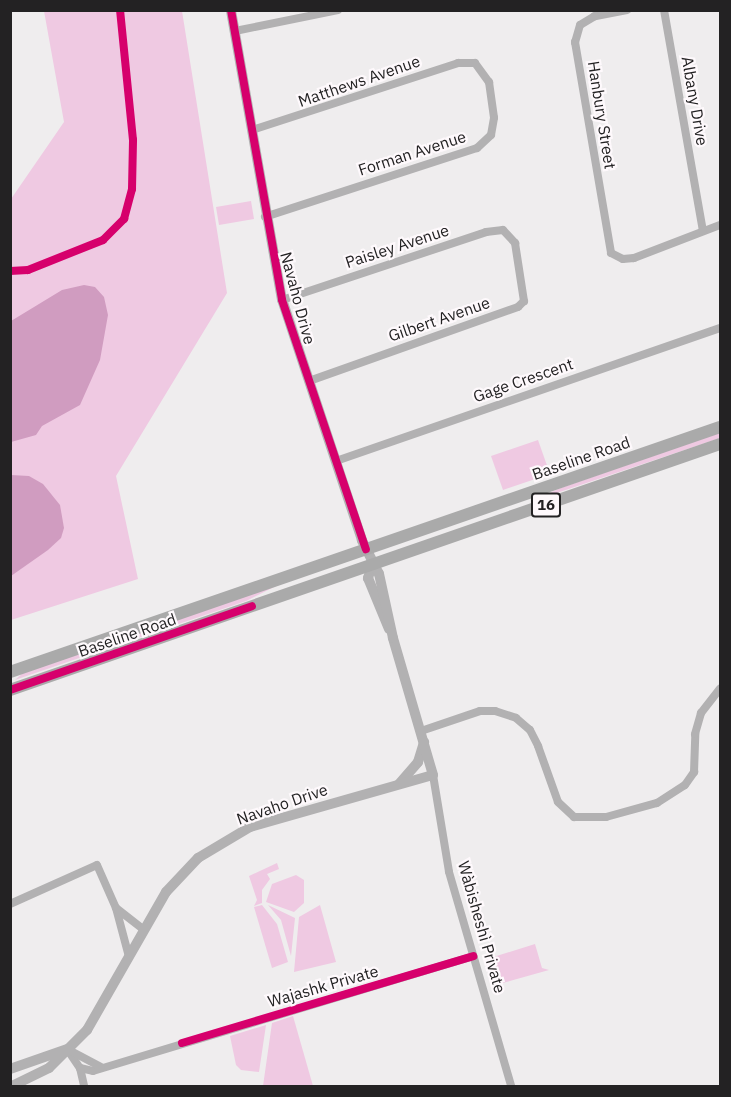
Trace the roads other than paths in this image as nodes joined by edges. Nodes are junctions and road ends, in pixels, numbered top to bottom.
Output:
1 (231, 10) edge
2 (338, 10) edge
3 (627, 10) edge
4 (664, 10) edge
5 (326, 12) edge
6 (234, 32) junction
7 (475, 63) joint
8 (252, 130) junction
9 (265, 217) junction
10 (720, 225) edge
11 (703, 231) junction
12 (515, 247) joint
13 (282, 300) junction
14 (720, 328) edge
15 (309, 381) junction
16 (720, 427) edge
17 (720, 444) edge
18 (336, 461) junction
19 (366, 549) junction
20 (372, 565) junction
21 (10, 672) edge
22 (720, 689) edge
23 (10, 690) edge
24 (422, 736) junction
25 (433, 775) junction
26 (399, 784) junction
27 (10, 904) edge
28 (116, 908) junction
29 (144, 930) junction
30 (473, 956) junction
31 (129, 957) junction
32 (67, 1049) junction
33 (80, 1068) junction
34 (10, 1069) edge
35 (97, 1069) junction
36 (12, 1086) edge
37 (84, 1086) edge
38 (511, 1086) edge

1 - 6 street, Navaho Drive
2 - 5 street
3 - 11 street, Hanbury Street
4 - 11 street, Albany Drive
5 - 6 street
6 - 8 street, Navaho Drive
7 - 8 street, Matthews Avenue
7 - 9 street, Forman Avenue
8 - 9 street, Navaho Drive
9 - 13 street, Navaho Drive
10 - 11 street
12 - 13 street, Paisley Avenue
12 - 15 street, Gilbert Avenue
13 - 15 street, Navaho Drive
14 - 18 street, Gage Crescent
15 - 18 street, Navaho Drive
16 - 19 main road, Baseline Road / 16
17 - 20 main road, Baseline Road / 16
18 - 19 street, Navaho Drive
19 - 20 street, Navaho Drive
19 - 21 main road, Baseline Road / 16
20 - 23 main road, Baseline Road / 16
20 - 24 street, Navaho Drive
22 - 24 street
24 - 25 street, Navaho Drive
24 - 26 street
25 - 26 street, Navaho Drive
25 - 30 street, Wàbisheshì Private
26 - 29 street, Navaho Drive
27 - 28 street
28 - 29 street
28 - 31 street
29 - 31 street, Navaho Drive
30 - 35 street, Wajashk Private
30 - 38 street, Wàbisheshì Private
31 - 32 street, Navaho Drive
32 - 33 street
32 - 34 street, Navaho Drive
32 - 35 street
32 - 36 street, Navaho Drive
33 - 35 street, Wajashk Private
33 - 37 street
35 - 37 street

